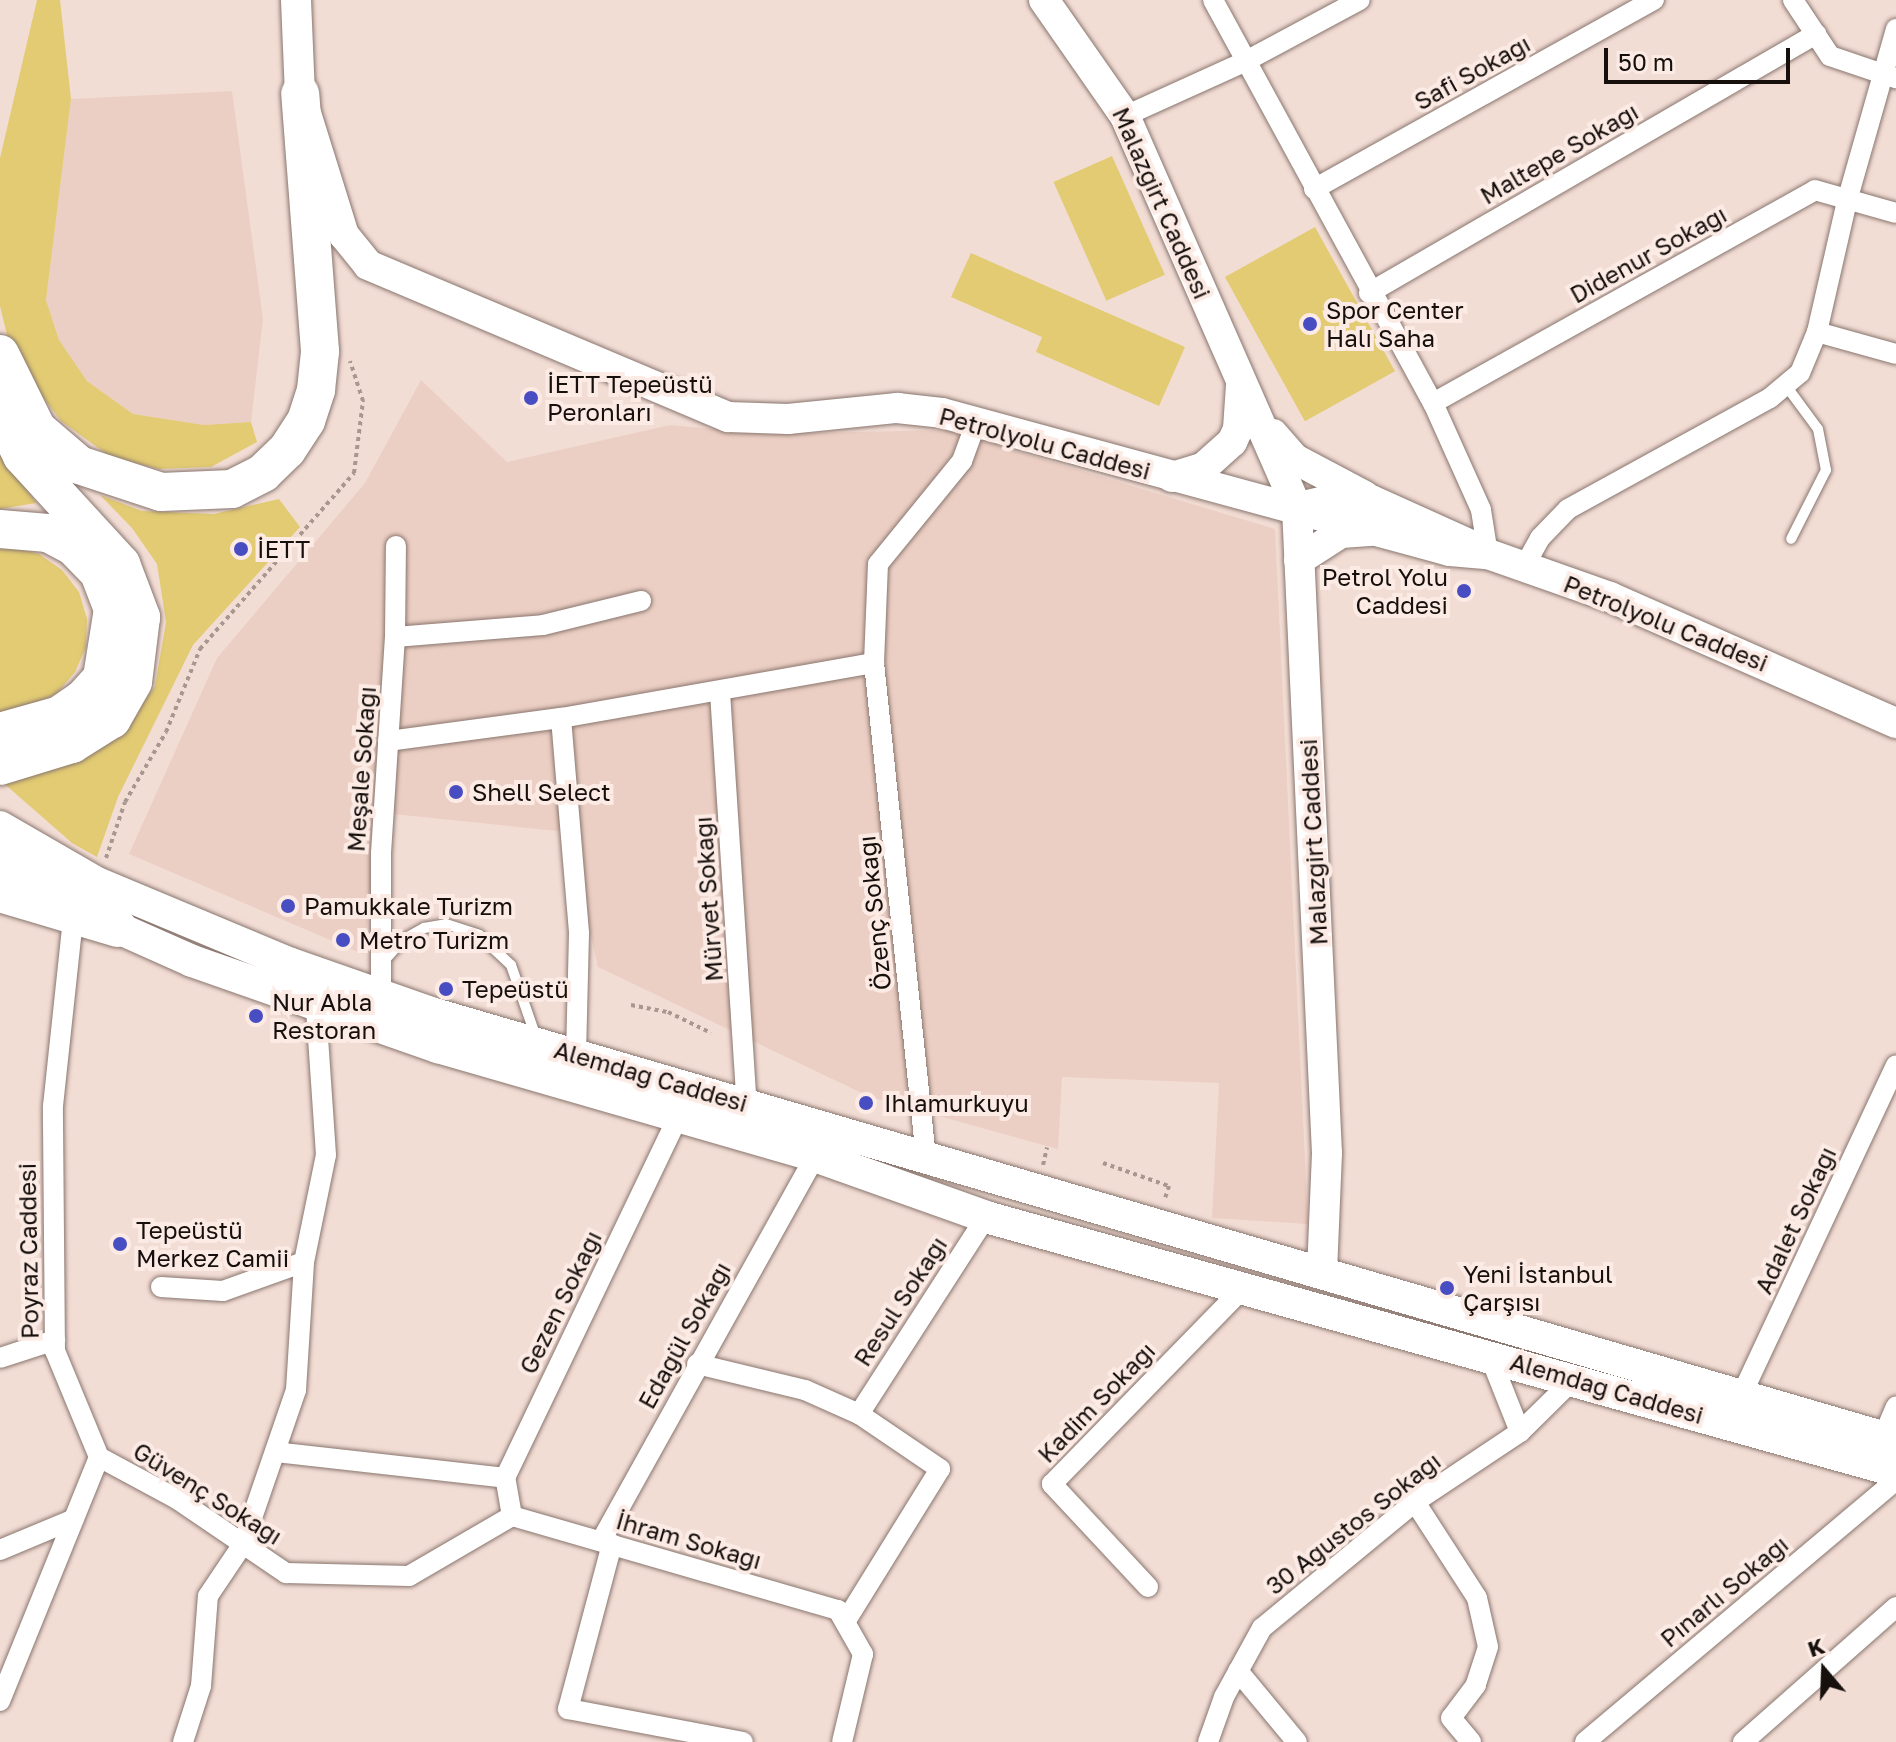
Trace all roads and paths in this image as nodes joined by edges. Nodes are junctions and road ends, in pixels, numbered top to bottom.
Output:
1 (296, 0) edge
2 (1044, 0) edge
3 (1213, 0) edge
4 (1360, 0) edge
5 (1654, 0) edge
6 (1793, 0) edge
7 (1896, 29) edge
8 (1816, 34) junction
9 (1246, 61) junction
10 (1890, 77) edge
11 (300, 94) junction
12 (1125, 116) junction
13 (1314, 189) junction
14 (1847, 201) junction
15 (1896, 213) edge
16 (1369, 293) junction
17 (1817, 332) junction
18 (0, 354) edge
19 (1896, 354) edge
20 (347, 356) dead end
21 (1240, 375) junction
22 (1787, 387) junction
23 (1433, 403) junction
24 (0, 411) edge
25 (1260, 417) junction
26 (977, 420) junction
27 (1172, 477) junction
28 (1371, 500) junction
29 (1297, 508) junction
30 (0, 529) edge
31 (1370, 530) junction
32 (1791, 539) dead end
33 (396, 546) dead end
34 (1488, 554) junction
35 (1299, 560) junction
36 (1524, 567) junction
37 (641, 601) dead end
38 (395, 637) junction
39 (874, 663) junction
40 (720, 692) junction
41 (561, 718) junction
42 (1896, 723) edge
43 (0, 732) edge
44 (388, 741) junction
45 (0, 766) edge
46 (0, 827) edge
47 (0, 861) edge
48 (97, 883) junction
49 (0, 893) edge
50 (73, 918) junction
51 (118, 928) junction
52 (383, 963) junction
53 (381, 995) junction
54 (631, 1005) dead end
55 (316, 1007) junction
56 (711, 1033) dead end
57 (537, 1043) junction
58 (576, 1053) junction
59 (1896, 1065) edge
60 (747, 1104) junction
61 (679, 1115) junction
62 (815, 1156) junction
63 (926, 1158) junction
64 (1103, 1163) dead end
65 (1148, 1180) dead end
66 (986, 1217) junction
67 (304, 1262) junction
68 (1322, 1273) junction
69 (161, 1287) dead end
70 (1241, 1290) junction
71 (1317, 1307) junction
72 (55, 1340) junction
73 (1489, 1354) junction
74 (0, 1358) edge
75 (697, 1364) junction
76 (1574, 1379) junction
77 (1741, 1396) junction
78 (1896, 1407) edge
79 (859, 1414) junction
80 (1520, 1432) junction
81 (1889, 1439) edge
82 (275, 1452) junction
83 (99, 1457) junction
84 (1896, 1471) edge
85 (505, 1478) junction
86 (1896, 1480) edge
87 (1415, 1502) junction
88 (512, 1516) junction
89 (74, 1519) junction
90 (607, 1543) junction
91 (243, 1544) junction
92 (0, 1550) edge
93 (1148, 1587) dead end
94 (1896, 1607) edge
95 (845, 1622) junction
96 (1238, 1671) junction
97 (0, 1701) edge
98 (183, 1742) edge
99 (743, 1742) edge
100 (842, 1742) edge
101 (1208, 1742) edge
102 (1297, 1742) edge
103 (1471, 1742) edge
104 (1585, 1742) edge
105 (1743, 1742) edge

1 - 11 main road, Petrolyolu Caddesi
2 - 12 main road, Malazgirt Caddesi
3 - 9 street
4 - 9 street
5 - 13 street, Safi Sokağı
6 - 8 street
7 - 10 street
8 - 10 street
8 - 16 street, Maltepe Sokağı
9 - 12 street
9 - 13 street
10 - 14 street
11 - 18 highway
11 - 26 main road, Petrolyolu Caddesi
12 - 21 main road, Malazgirt Caddesi
13 - 16 street
14 - 15 street, Didenur Sokağı
14 - 17 street
14 - 23 street, Didenur Sokağı
16 - 23 street
17 - 19 street
17 - 22 street
20 - 48 path
21 - 25 main road, Malazgirt Caddesi
21 - 27 main road
22 - 32 lane
22 - 36 street
23 - 34 street
24 - 45 highway
25 - 28 main road, Malazgirt Caddesi
25 - 29 main road, Malazgirt Caddesi
26 - 27 main road, Petrolyolu Caddesi
26 - 39 street, Özenç Sokağı
27 - 29 main road, Petrolyolu Caddesi
28 - 29 main road
28 - 34 main road
29 - 31 main road, Petrolyolu Caddesi
29 - 35 main road, Malazgirt Caddesi
30 - 43 highway
31 - 34 main road, Petrolyolu Caddesi
31 - 35 main road
33 - 38 street, Meşale Sokağı
34 - 36 main road, Petrolyolu Caddesi
35 - 68 main road, Malazgirt Caddesi
36 - 42 main road, Petrolyolu Caddesi
37 - 38 street
38 - 44 street, Meşale Sokağı
39 - 40 street
39 - 63 street, Özenç Sokağı
40 - 41 street
40 - 60 street, Mürvet Sokağı
41 - 44 street
41 - 58 street
44 - 52 street, Meşale Sokağı
46 - 48 main road, Alemdağ Caddesi
47 - 51 main road, Alemdağ Caddesi
48 - 53 main road, Alemdağ Caddesi
49 - 50 highway
50 - 51 highway
50 - 72 street, Poyraz Caddesi
51 - 55 main road, Alemdağ Caddesi
52 - 53 street, Meşale Sokağı
52 - 57 lane
53 - 57 main road, Alemdağ Caddesi
54 - 56 path
55 - 61 main road, Alemdağ Caddesi
55 - 67 street
57 - 58 main road, Alemdağ Caddesi
58 - 60 main road, Alemdağ Caddesi
59 - 77 street, Adalet Sokağı
60 - 63 main road, Alemdağ Caddesi
61 - 62 main road, Alemdağ Caddesi
61 - 85 street, Gezen Sokağı
62 - 66 main road, Alemdağ Caddesi
62 - 75 street, Edagül Sokağı
63 - 68 main road, Alemdağ Caddesi
64 - 65 path
66 - 70 main road, Alemdağ Caddesi
66 - 79 street, Resul Sokağı
67 - 69 street
67 - 82 street
68 - 71 main road
68 - 77 main road, Alemdağ Caddesi
70 - 71 main road, Alemdağ Caddesi
70 - 93 street, Kadim Sokağı
71 - 73 main road, Alemdağ Caddesi
72 - 74 street
72 - 83 street, Poyraz Caddesi
73 - 76 main road, Alemdağ Caddesi
73 - 80 street
75 - 79 street
75 - 90 street, Edagül Sokağı
76 - 80 street, 30 Ağustos Sokağı
76 - 84 main road, Alemdağ Caddesi
77 - 81 main road, Alemdağ Caddesi
78 - 81 street
79 - 95 street
80 - 87 street, 30 Ağustos Sokağı
82 - 85 street
82 - 91 street
83 - 89 street
83 - 91 street, Güvenç Sokağı
85 - 88 street
86 - 104 street, Pınarlı Sokağı
87 - 96 street, 30 Ağustos Sokağı
87 - 103 street
88 - 90 street, İhram Sokağı
88 - 91 street, Güvenç Sokağı
89 - 92 street
89 - 97 street
90 - 95 street, İhram Sokağı
90 - 99 street, Edagül Sokağı
91 - 98 street
94 - 105 street
95 - 100 street
96 - 101 street, 30 Ağustos Sokağı
96 - 102 street

